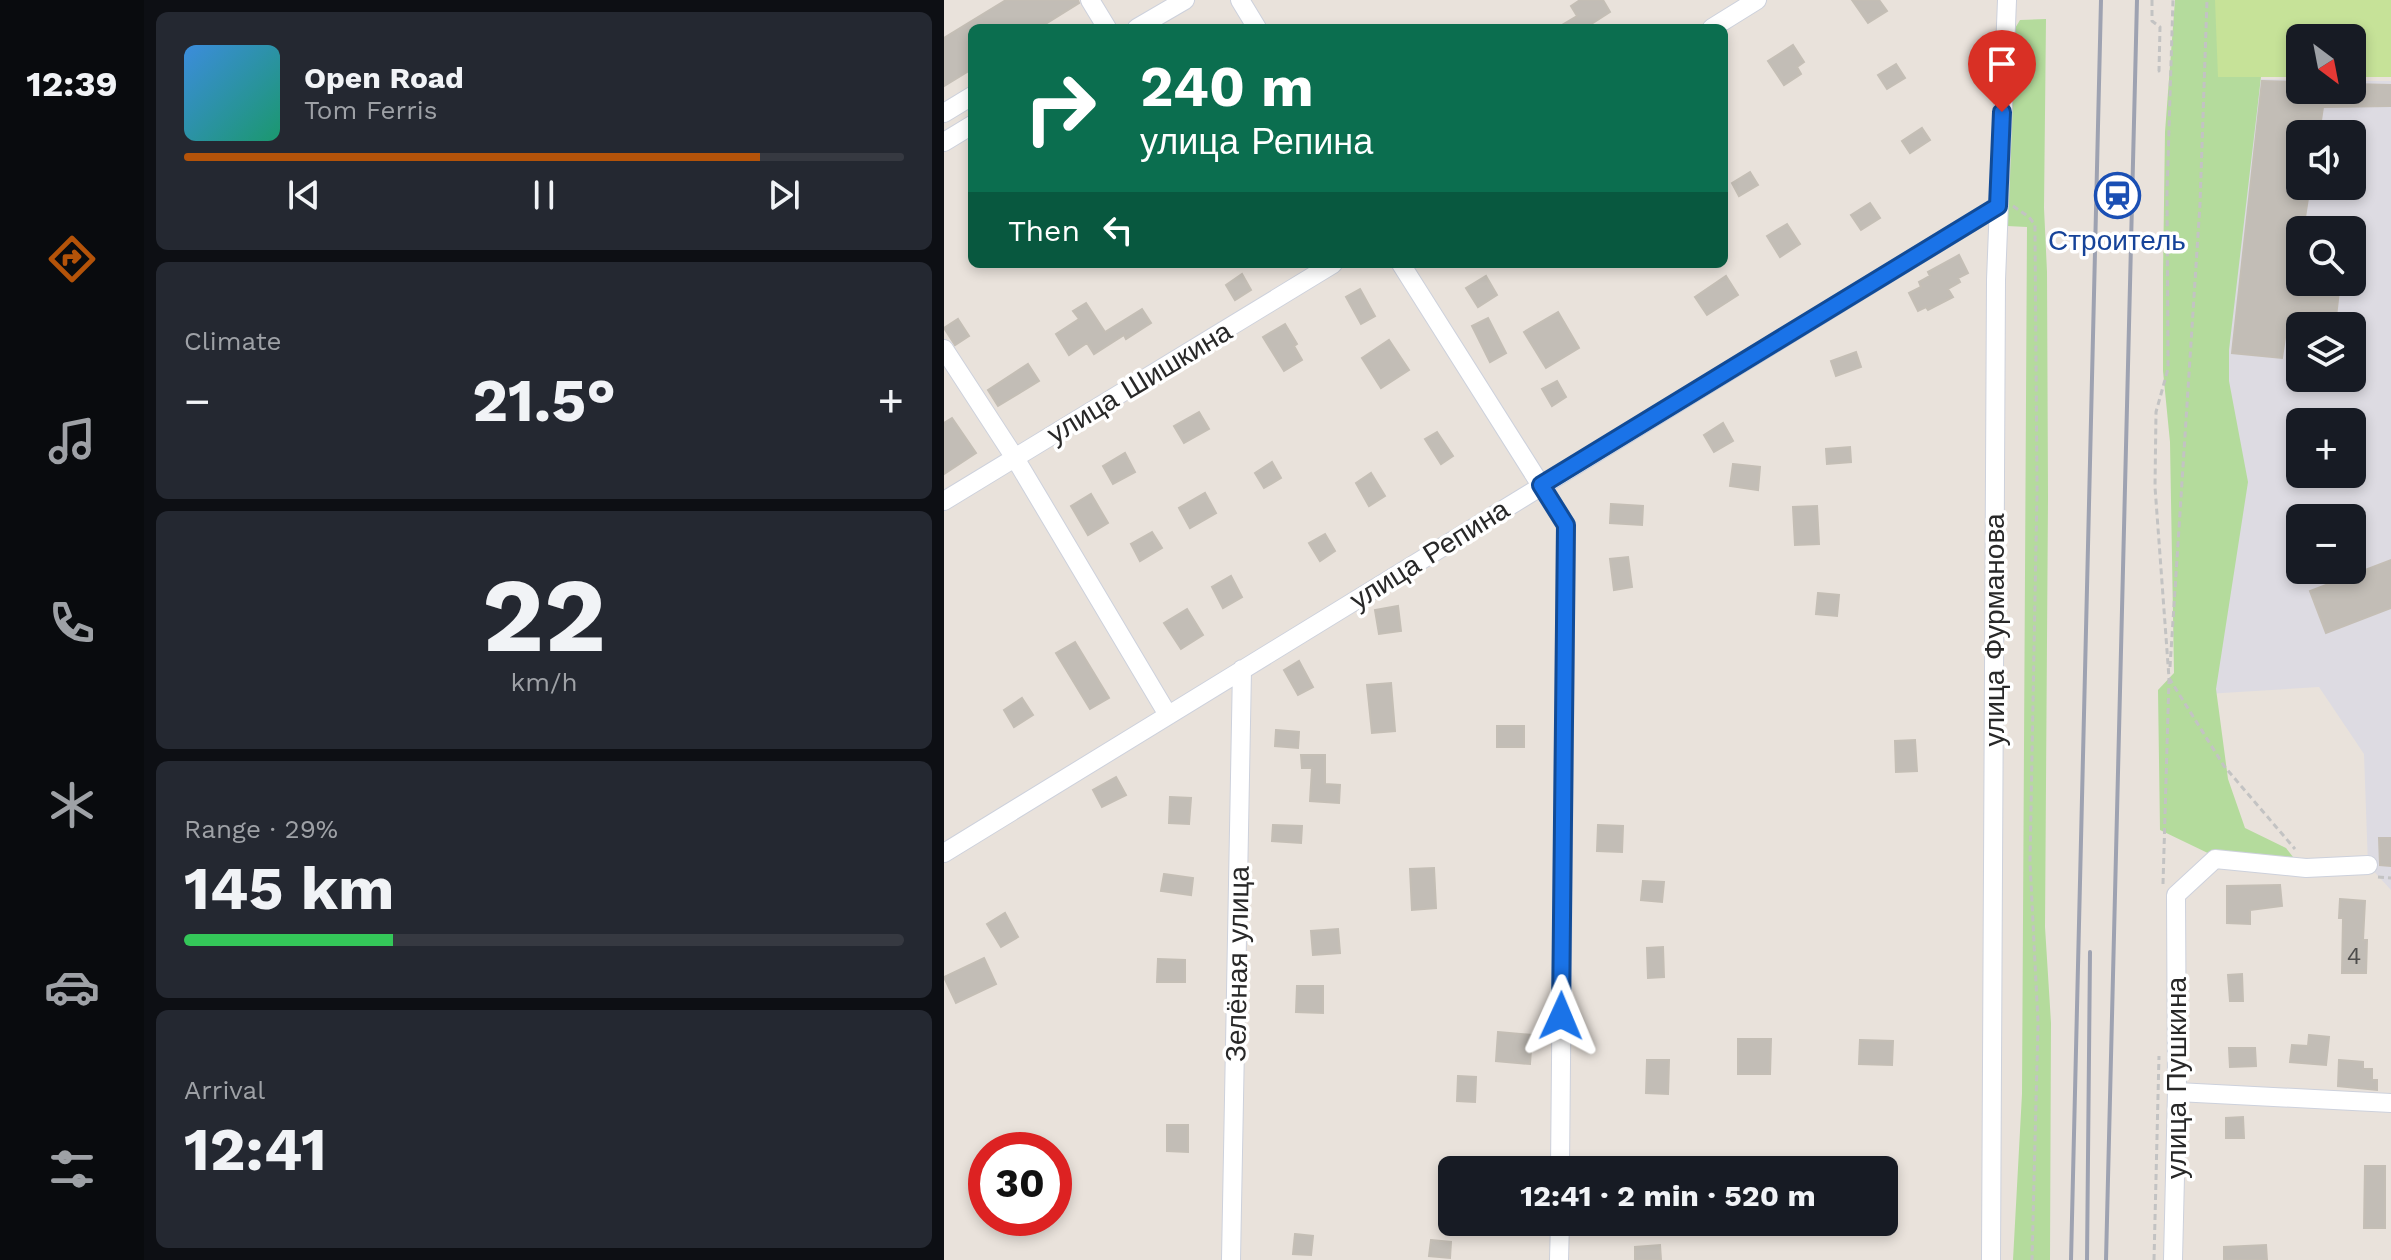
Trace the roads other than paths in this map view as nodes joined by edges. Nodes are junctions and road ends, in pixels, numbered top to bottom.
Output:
1 (1090, 0) edge
2 (1185, 0) edge
3 (1240, 0) edge
4 (1757, 0) edge
5 (2007, 0) edge
6 (1099, 24) edge
7 (1144, 24) edge
8 (1255, 24) edge
9 (1718, 24) edge
10 (968, 98) edge
11 (944, 113) edge
12 (968, 127) edge
13 (944, 142) edge
14 (1998, 201) junction
15 (1326, 268) edge
16 (1404, 268) edge
17 (944, 349) edge
18 (1015, 458) junction
19 (1541, 485) junction
20 (944, 501) edge
21 (1242, 669) junction
22 (1168, 715) junction
23 (944, 853) edge
24 (2371, 871) road end
25 (2177, 1092) junction
26 (2391, 1103) edge
27 (1560, 1156) edge
28 (1560, 1236) edge
29 (1231, 1260) edge
30 (1559, 1260) edge
31 (1991, 1260) edge
32 (2173, 1260) edge

1 - 6 street
2 - 7 street
3 - 8 street
4 - 9 street
5 - 14 street, улица Фурманова
10 - 11 street
12 - 13 street
14 - 19 street, улица Репина
14 - 31 street, улица Фурманова
15 - 18 street, улица Шишкина
16 - 19 street
17 - 18 street
18 - 20 street, улица Шишкина
18 - 22 street
19 - 21 street, улица Репина
19 - 27 street
21 - 22 street, улица Репина
21 - 29 street, Зелёная улица
22 - 23 street, улица Репина
24 - 25 street, улица Пушкина
25 - 26 street
25 - 32 street, улица Пушкина
28 - 30 street

